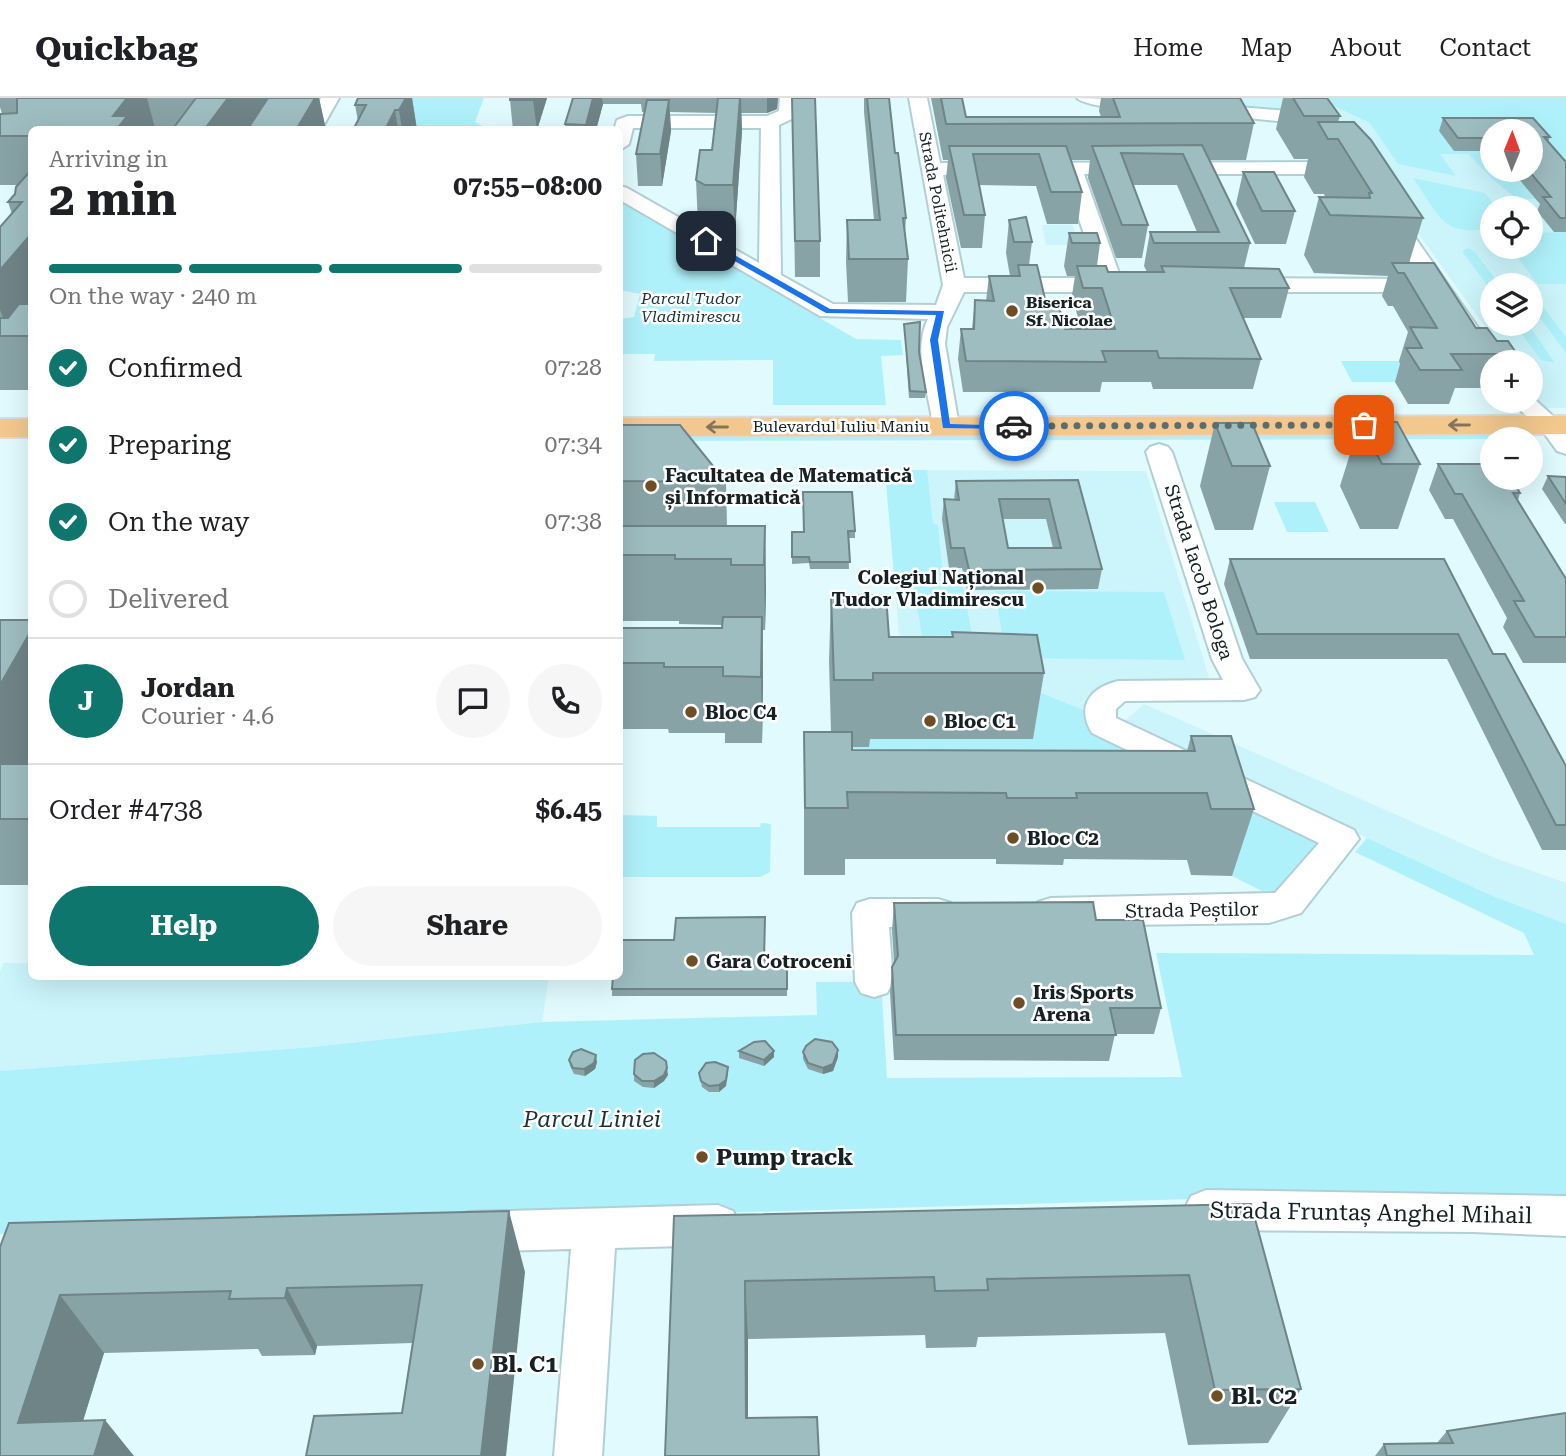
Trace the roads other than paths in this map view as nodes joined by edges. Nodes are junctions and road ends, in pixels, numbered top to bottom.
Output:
1 (330, 98) edge
2 (789, 98) edge
3 (918, 98) edge
4 (1086, 98) edge
5 (770, 122) junction
6 (313, 126) edge
7 (623, 129) edge
8 (932, 169) junction
9 (1072, 169) junction
10 (1206, 169) junction
11 (1217, 192) edge
12 (623, 194) edge
13 (1379, 199) edge
14 (1250, 262) edge
15 (770, 278) junction
16 (954, 285) junction
17 (1111, 285) junction
18 (1139, 285) edge
19 (1220, 285) edge
20 (1261, 285) junction
21 (1438, 286) junction
22 (941, 312) junction
23 (1482, 350) edge
24 (1535, 413) edge
25 (946, 426) junction
26 (623, 427) edge
27 (0, 428) edge
28 (28, 428) edge
29 (1562, 437) edge
30 (1543, 445) edge
31 (1480, 450) edge
32 (1160, 452) junction
33 (0, 453) edge
34 (28, 453) edge
35 (623, 453) edge
36 (1244, 690) joint
37 (1019, 912) edge
38 (965, 913) edge
39 (874, 982) dead end
40 (1165, 1211) edge
41 (1566, 1216) edge
42 (762, 1223) edge
43 (595, 1228) junction
44 (425, 1233) edge
45 (579, 1456) edge

1 - 6 street
2 - 5 street
3 - 8 street, Strada Politehnicii
4 - 10 street
5 - 7 street
5 - 15 street
8 - 9 street
8 - 16 street, Strada Politehnicii
9 - 10 street
9 - 17 street
10 - 11 street
12 - 15 street
13 - 21 street
14 - 20 street
15 - 22 street
16 - 17 street
16 - 22 street, Strada Politehnicii
17 - 18 street
19 - 20 street
20 - 21 street
21 - 23 street
22 - 25 street, Strada Politehnicii
24 - 29 street
25 -> 26 main road, Bulevardul Iuliu Maniu
29 -> 25 main road, Bulevardul Iuliu Maniu
27 - 28 main road
29 - 30 main road
31 - 32 main road, Bulevardul Iuliu Maniu
32 - 35 main road, Bulevardul Iuliu Maniu
32 - 36 street, Strada Iacob Bologa
33 - 34 main road
36 - 37 street, Strada Peștilor
38 - 39 street
40 - 41 street, Strada Fruntaș Anghel Mihail
42 - 43 street
43 - 44 street
43 - 45 street

